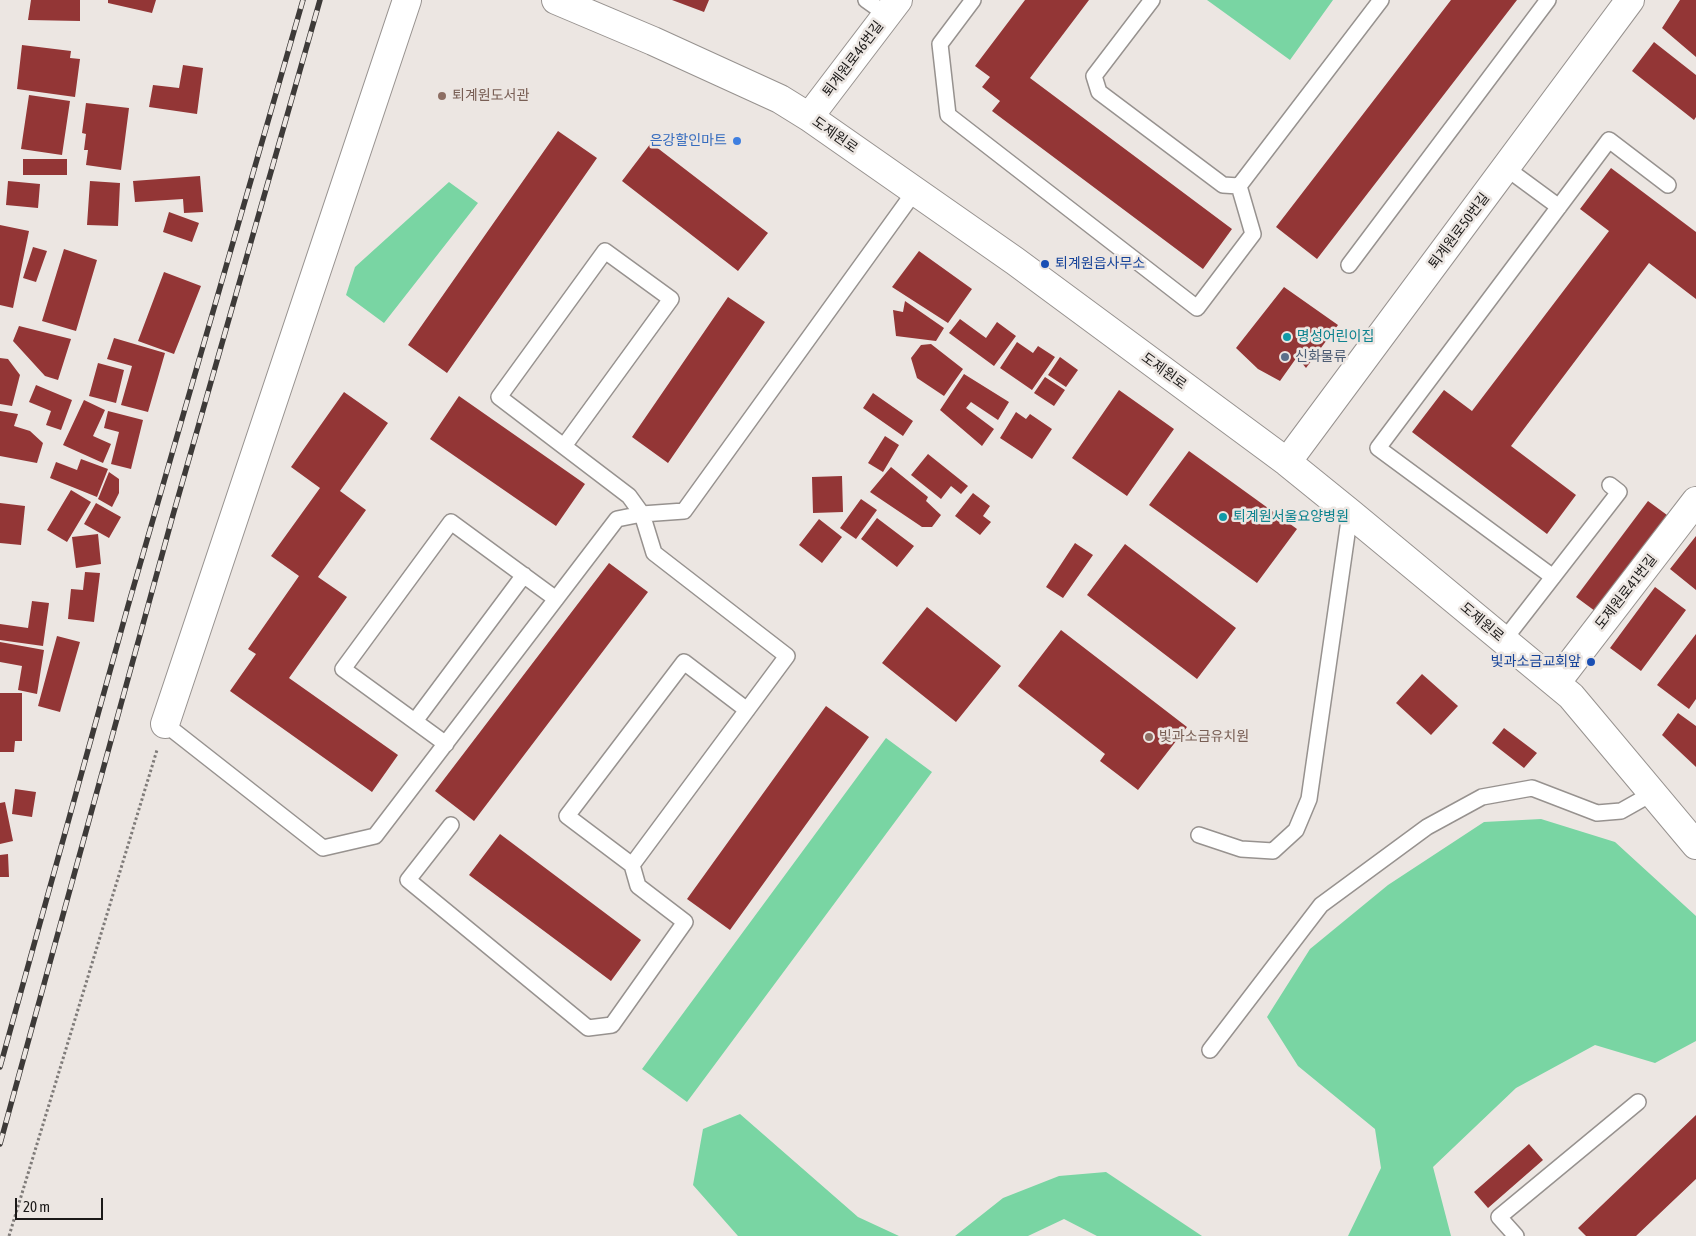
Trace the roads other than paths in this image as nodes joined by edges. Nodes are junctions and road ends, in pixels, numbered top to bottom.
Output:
1 (407, 0) edge
2 (559, 0) edge
3 (973, 0) edge
4 (1152, 0) edge
5 (1381, 0) edge
6 (1548, 0) edge
7 (1630, 0) edge
8 (884, 5) edge
9 (809, 118) junction
10 (1506, 168) junction
11 (1668, 185) dead end
12 (1239, 186) junction
13 (915, 191) junction
14 (1559, 207) junction
15 (1349, 265) dead end
16 (564, 446) junction
17 (1287, 462) junction
18 (1610, 485) dead end
19 (1696, 501) edge
20 (1350, 512) junction
21 (642, 514) junction
22 (524, 575) junction
23 (1553, 577) junction
24 (556, 599) junction
25 (1504, 640) junction
26 (1556, 683) junction
27 (748, 710) junction
28 (415, 721) junction
29 (165, 724) joint
30 (446, 744) junction
31 (1653, 793) junction
32 (451, 825) dead end
33 (1199, 835) dead end
34 (1694, 837) edge
35 (632, 865) junction
36 (1210, 1050) dead end
37 (1638, 1102) dead end
38 (1516, 1236) edge

1 - 29 street
2 - 9 street, 도제원로
3 - 12 lane
4 - 12 lane
5 - 12 lane
6 - 15 lane
7 - 10 street, 퇴계원로50번길
8 - 9 street, 퇴계원로46번길
9 - 13 street, 도제원로
10 - 14 lane
10 - 17 street, 퇴계원로50번길
11 - 14 lane
13 - 17 street, 도제원로
13 - 21 lane
14 - 23 lane
16 - 16 lane
16 - 21 lane
17 - 20 street, 도제원로
18 - 23 lane
19 - 26 street, 도제원로41번길
20 - 25 street, 도제원로
20 - 33 lane
21 - 24 lane
21 - 27 lane
22 - 24 lane
22 - 28 lane
22 - 28 lane
23 - 25 lane
24 - 30 lane
25 - 26 street, 도제원로
26 - 31 street, 도제원로
27 - 35 lane
27 - 35 lane
28 - 30 lane
29 - 30 lane
31 - 34 street, 도제원로
31 - 36 lane
32 - 35 lane
37 - 38 lane

